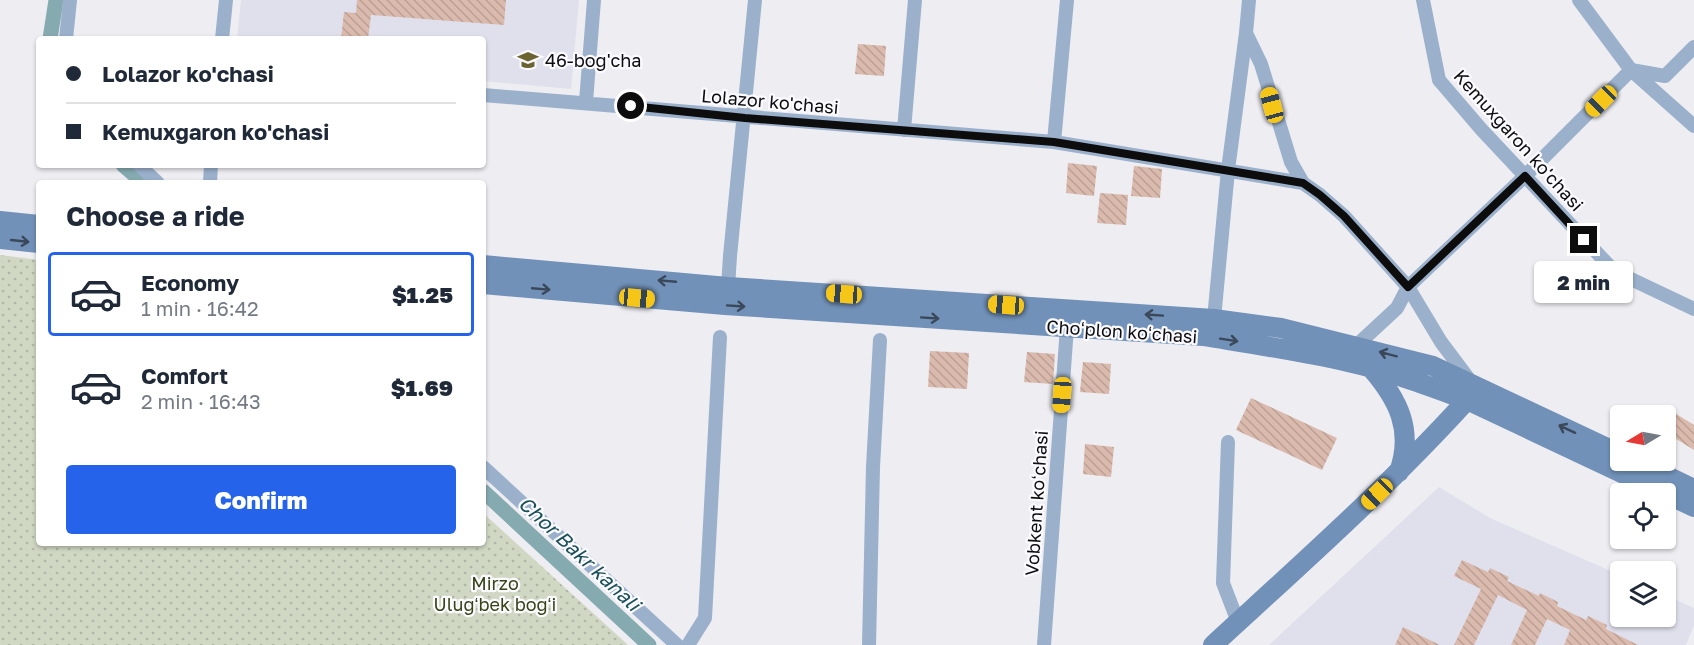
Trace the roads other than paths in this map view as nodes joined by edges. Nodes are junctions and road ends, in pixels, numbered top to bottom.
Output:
1 (70, 0) edge
2 (226, 0) edge
3 (594, 0) edge
4 (755, 0) edge
5 (915, 0) edge
6 (1067, 0) edge
7 (1249, 0) edge
8 (1423, 0) edge
9 (1579, 0) edge
10 (1246, 33) junction
11 (66, 36) edge
12 (222, 36) edge
13 (1694, 46) edge
14 (1631, 70) junction
15 (486, 95) edge
16 (586, 102) junction
17 (745, 118) junction
18 (1694, 126) edge
19 (904, 130) junction
20 (1054, 142) junction
21 (142, 168) edge
22 (1228, 170) junction
23 (1525, 176) junction
24 (155, 180) edge
25 (1303, 183) junction
26 (0, 221) edge
27 (36, 225) edge
28 (0, 239) edge
29 (36, 243) edge
30 (486, 265) edge
31 (486, 284) edge
32 (729, 286) junction
33 (1408, 287) junction
34 (1694, 309) edge
35 (1214, 319) junction
36 (1067, 327) junction
37 (720, 337) dead end
38 (880, 340) dead end
39 (1356, 346) junction
40 (1371, 368) junction
41 (1469, 391) junction
42 (1228, 442) dead end
43 (1610, 450) edge
44 (486, 470) edge
45 (1657, 471) edge
46 (1398, 474) junction
47 (1694, 489) edge
48 (1694, 507) edge
49 (1238, 622) junction
50 (677, 645) edge
51 (688, 645) edge
52 (869, 645) edge
53 (1044, 645) edge
54 (1213, 645) edge

1 - 11 street
2 - 12 street
3 - 16 street
4 - 17 street
5 - 19 street
6 - 20 street
7 - 10 street
8 - 23 street, Kemuxgaron ko'chasi
9 - 14 street
10 - 22 street
10 - 25 street
13 - 14 street
14 - 18 street
14 - 23 street
15 - 16 street, Lolazor ko'chasi
16 - 17 street, Lolazor ko'chasi
17 - 19 street, Lolazor ko'chasi
17 - 32 street
19 - 20 street, Lolazor ko'chasi
20 - 22 street, Lolazor ko'chasi
21 - 24 street
22 - 25 street, Lolazor ko'chasi
22 - 35 street
23 - 33 street
23 - 34 street, Kemuxgaron ko'chasi
25 - 33 street
26 - 27 main road
28 -> 29 main road
32 -> 30 main road, Choʻplon koʻchasi
31 -> 36 main road, Choʻplon koʻchasi
35 -> 32 main road, Choʻplon koʻchasi
33 - 39 street
33 - 41 street
35 - 39 main road, Choʻplon koʻchasi
36 -> 40 main road, Choʻplon koʻchasi
36 - 53 street, Vobkent koʻchasi
37 - 51 street
38 - 52 street
41 -> 39 main road, Choʻplon koʻchasi
40 - 41 main road, Choʻplon koʻchasi
40 - 46 main road
43 -> 41 main road, Choʻplon koʻchasi
41 - 46 main road
41 - 48 main road, Choʻplon koʻchasi
42 - 49 street
44 - 50 street
45 - 47 main road
46 - 49 main road
49 - 54 main road

